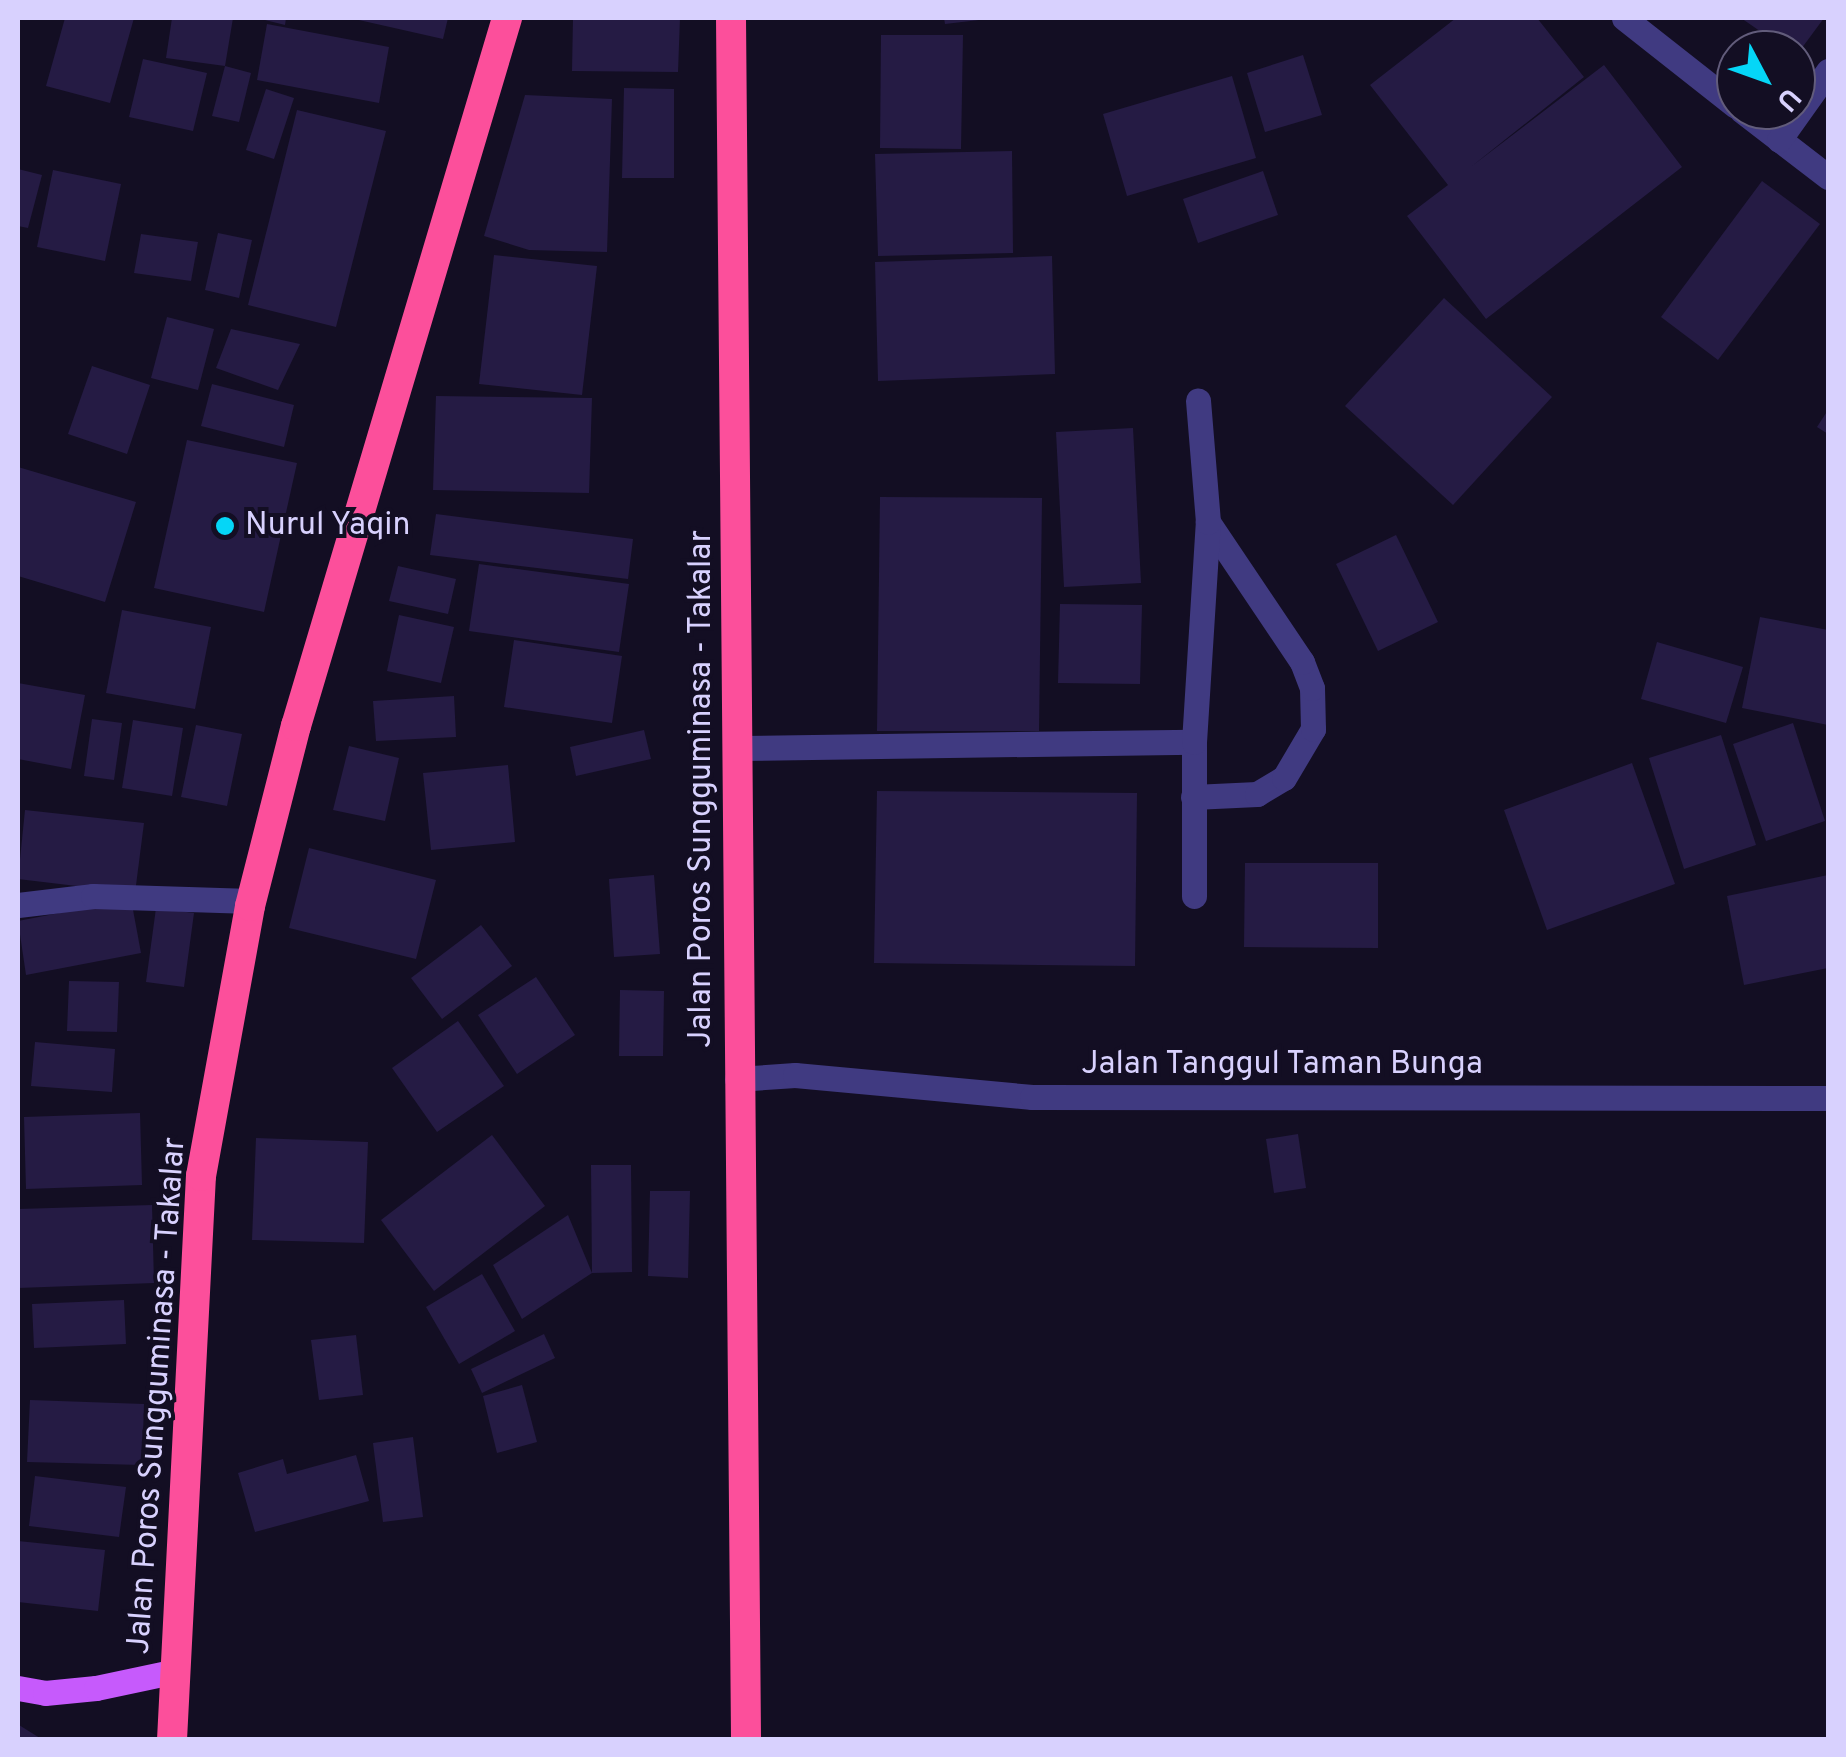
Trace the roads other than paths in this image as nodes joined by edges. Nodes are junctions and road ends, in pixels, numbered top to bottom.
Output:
1 (506, 18) edge
2 (731, 18) edge
3 (1624, 18) edge
4 (1828, 71) edge
5 (1716, 91) edge
6 (1766, 130) edge
7 (1779, 140) junction
8 (1828, 177) edge
9 (1198, 400) dead end
10 (1208, 522) junction
11 (1194, 742) junction
12 (738, 748) junction
13 (1193, 797) junction
14 (1194, 896) dead end
15 (251, 900) junction
16 (18, 905) edge
17 (738, 1079) junction
18 (1828, 1098) edge
19 (176, 1671) junction
20 (18, 1688) edge
21 (172, 1734) edge
22 (746, 1740) edge

1 - 15 highway, Jalan Poros Sungguminasa - Takalar
2 - 12 highway, Jalan Poros Sungguminasa - Takalar
3 - 5 street
4 - 7 street
6 - 7 street
7 - 8 street
9 - 10 street
10 - 11 street
10 - 13 street
11 - 12 street
11 - 13 street
12 - 17 highway, Jalan Poros Sungguminasa - Takalar
13 - 14 street
15 - 16 street
15 - 19 highway, Jalan Poros Sungguminasa - Takalar
17 - 18 street, Jalan Tanggul Taman Bunga
17 - 22 highway, Jalan Poros Sungguminasa - Takalar
19 - 20 main road
19 - 21 highway, Jalan Poros Sungguminasa - Takalar

